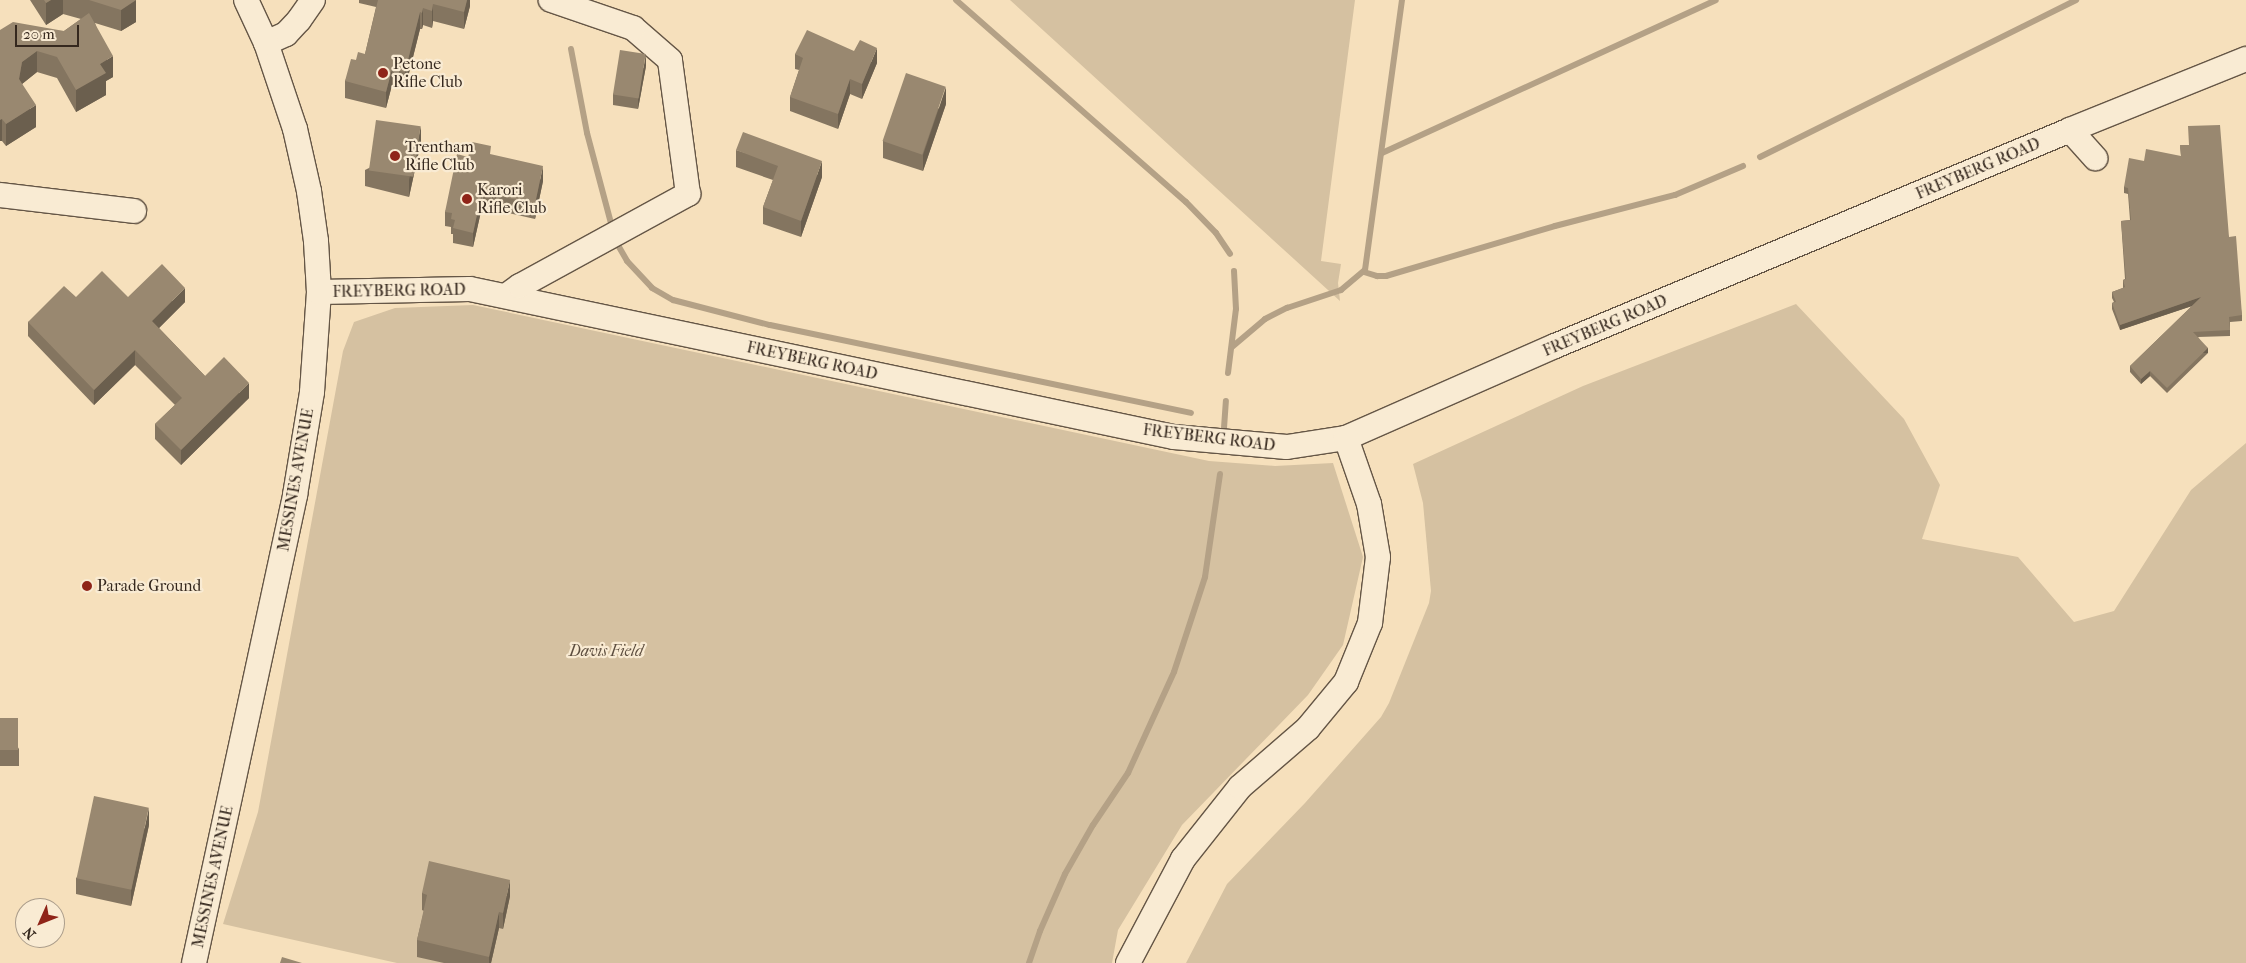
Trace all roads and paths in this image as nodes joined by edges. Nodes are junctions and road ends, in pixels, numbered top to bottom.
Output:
1 (246, 0) edge
2 (313, 0) edge
3 (551, 0) edge
4 (266, 43) junction
5 (2246, 59) edge
6 (2070, 130) junction
7 (2095, 158) dead end
8 (0, 195) edge
9 (134, 211) dead end
10 (320, 292) junction
11 (506, 296) junction
12 (1346, 438) junction
13 (194, 963) edge
14 (1128, 963) edge

1 - 4 street, MESSINES AVENUE
2 - 4 street
3 - 11 street
4 - 10 street, MESSINES AVENUE
5 - 6 street, FREYBERG ROAD
6 - 7 street
6 - 12 street, FREYBERG ROAD
8 - 9 street
10 - 11 street, FREYBERG ROAD
10 - 13 street, MESSINES AVENUE
11 - 12 street, FREYBERG ROAD
12 - 14 street

